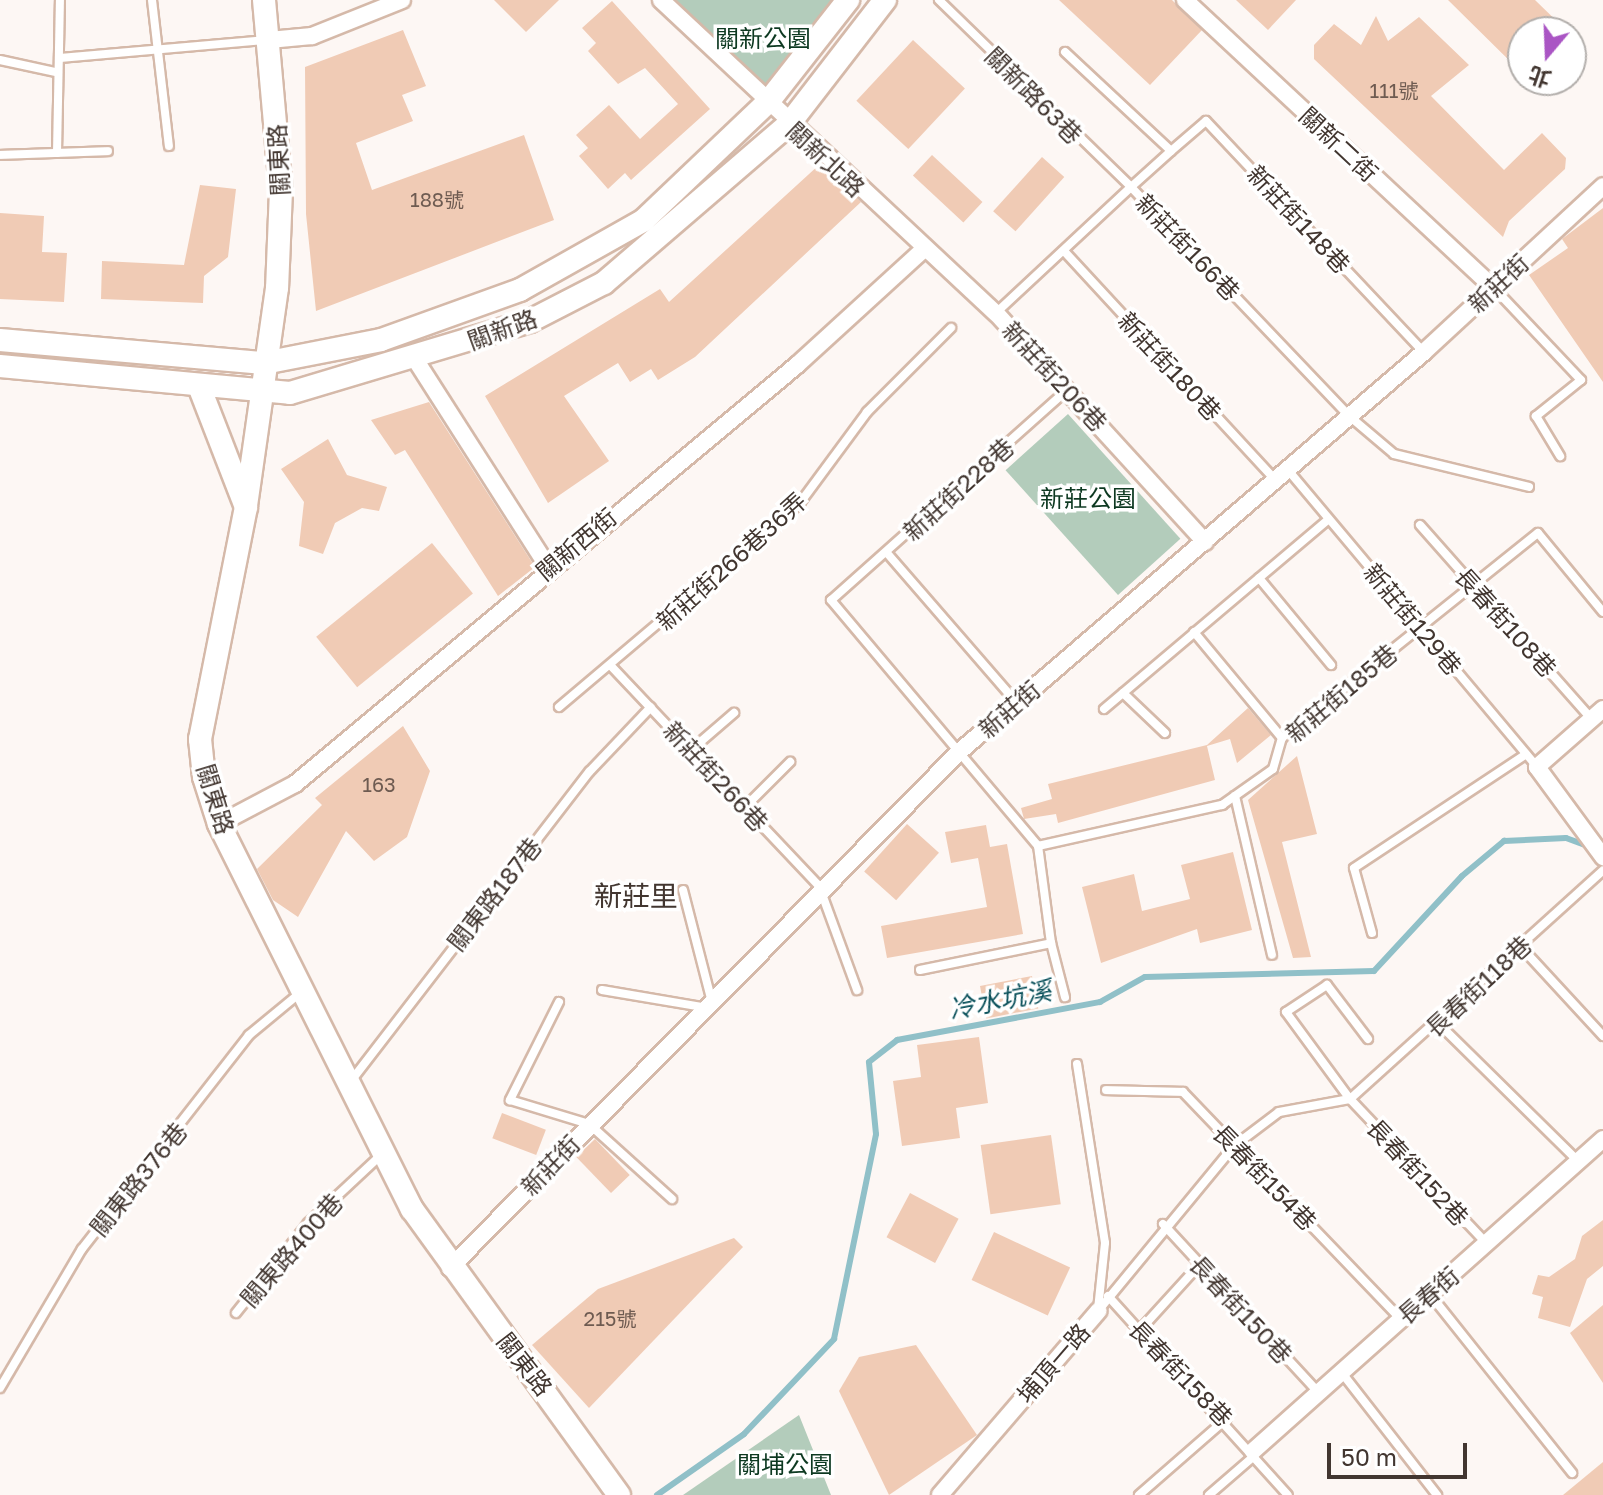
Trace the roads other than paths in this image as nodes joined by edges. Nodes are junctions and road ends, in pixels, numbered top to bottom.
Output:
1 (60, 0) edge
2 (152, 0) edge
3 (264, 0) edge
4 (402, 0) edge
5 (661, 0) edge
6 (848, 0) edge
7 (885, 0) edge
8 (939, 0) edge
9 (1185, 0) edge
10 (269, 40) junction
11 (156, 45) junction
12 (1065, 52) dead end
13 (60, 58) junction
14 (0, 60) edge
15 (55, 72) junction
16 (768, 102) junction
17 (789, 124) junction
18 (169, 146) dead end
19 (108, 151) dead end
20 (1171, 151) junction
21 (57, 153) junction
22 (0, 155) edge
23 (1131, 187) junction
24 (1601, 193) edge
25 (924, 249) junction
26 (1064, 251) junction
27 (1493, 287) junction
28 (996, 313) junction
29 (951, 328) dead end
30 (0, 340) edge
31 (1424, 352) junction
32 (415, 359) junction
33 (264, 363) junction
34 (0, 366) edge
35 (199, 386) junction
36 (1069, 388) junction
37 (263, 393) junction
38 (1348, 415) junction
39 (1560, 456) dead end
40 (1282, 476) junction
41 (1529, 487) dead end
42 (246, 507) junction
43 (1329, 519) junction
44 (1420, 525) dead end
45 (1205, 542) junction
46 (887, 553) junction
47 (548, 567) junction
48 (1259, 578) junction
49 (1473, 585) junction
50 (1603, 612) edge
51 (1420, 627) junction
52 (1194, 632) junction
53 (1331, 665) dead end
54 (612, 667) junction
55 (1123, 693) junction
56 (1016, 702) junction
57 (559, 707) dead end
58 (651, 707) junction
59 (1104, 709) dead end
60 (734, 713) dead end
61 (1597, 713) edge
62 (1165, 733) dead end
63 (1282, 738) junction
64 (691, 750) junction
65 (959, 752) junction
66 (1531, 760) junction
67 (790, 762) dead end
68 (1235, 796) junction
69 (745, 807) junction
70 (219, 824) junction
71 (1038, 846) junction
72 (1603, 857) edge
73 (1603, 870) edge
74 (819, 886) junction
75 (683, 890) dead end
76 (1372, 933) dead end
77 (1051, 943) junction
78 (1521, 947) junction
79 (1272, 955) dead end
80 (920, 970) dead end
81 (602, 990) dead end
82 (857, 990) dead end
83 (303, 991) junction
84 (1065, 997) dead end
85 (559, 1002) dead end
86 (706, 1003) junction
87 (1439, 1024) junction
88 (1603, 1036) edge
89 (1368, 1039) dead end
90 (1077, 1064) dead end
91 (346, 1088) junction
92 (1106, 1090) dead end
93 (1350, 1099) junction
94 (589, 1124) junction
95 (1603, 1139) edge
96 (1234, 1146) junction
97 (381, 1155) junction
98 (1578, 1161) junction
99 (672, 1199) dead end
100 (1163, 1224) junction
101 (1486, 1244) junction
102 (1200, 1264) junction
103 (450, 1268) junction
104 (1429, 1293) junction
105 (1103, 1303) junction
106 (236, 1313) dead end
107 (1400, 1318) junction
108 (1140, 1330) junction
109 (1341, 1372) junction
110 (0, 1388) edge
111 (1319, 1393) junction
112 (1226, 1419) junction
113 (1253, 1453) junction
114 (1572, 1473) dead end
115 (619, 1495) edge
116 (940, 1495) edge
117 (1139, 1495) edge
118 (1209, 1495) edge
119 (1288, 1495) edge
120 (1437, 1495) edge

1 - 13 lane
2 - 11 lane
3 - 10 street, 關東路
4 - 10 street
5 - 16 street, 關新北路
6 - 16 street, 關新路
7 - 17 street, 關新路
8 - 23 lane, 關新路63巷
9 - 27 street, 關新二街
10 - 11 lane
10 - 33 street, 關東路
11 - 13 lane
11 - 18 lane
12 - 20 lane
13 - 15 lane
14 - 15 lane
15 - 21 lane
16 - 17 street, 關新北路
16 - 33 street, 關新路
17 - 25 street, 關新北路
17 - 32 street, 關新路
19 - 21 lane
20 - 23 lane, 新莊街166巷
20 - 31 lane, 新莊街148巷
21 - 22 lane
23 - 26 lane, 新莊街206巷
23 - 38 lane, 新莊街166巷
24 - 27 street, 新莊街
25 - 28 street, 關新北路
25 - 47 street, 關新西街
26 - 28 lane, 新莊街206巷
26 - 40 lane, 新莊街180巷
27 - 31 street, 新莊街
27 - 39 lane
28 - 36 street, 新莊街206巷
29 - 54 lane, 新莊街266巷36弄
30 - 33 street, 關新路
31 - 38 street, 新莊街
32 - 37 street, 關新路
32 - 47 street
33 - 37 street, 關東路
34 - 35 street, 關新路
35 - 37 street, 關新路
35 - 42 street
36 - 45 street, 新莊街206巷
36 - 46 lane, 新莊街228巷
37 - 42 street, 關東路
38 - 40 street, 新莊街
38 - 41 lane, 新莊街166巷
40 - 43 lane, 新莊街129巷
40 - 45 street, 新莊街
42 - 70 street, 關東路
43 - 48 lane
43 - 51 lane, 新莊街129巷
44 - 49 lane, 長春街108巷
45 - 56 street, 新莊街
46 - 56 lane, 新莊街228巷
46 - 65 lane
47 - 70 street, 關新西街
48 - 52 lane
48 - 53 lane
49 - 50 lane, 新莊街185巷
49 - 51 lane, 新莊街185巷
49 - 61 lane, 長春街108巷
51 - 63 lane, 新莊街185巷
51 - 66 lane, 新莊街129巷
52 - 55 lane
52 - 63 lane
54 - 57 lane, 新莊街266巷36弄
54 - 58 lane, 新莊街266巷
55 - 59 lane
55 - 62 lane
56 - 65 street, 新莊街
58 - 64 lane, 新莊街266巷
58 - 91 lane, 關東路187巷
60 - 64 lane
61 - 66 street
63 - 68 lane, 新莊街185巷
64 - 69 lane, 新莊街266巷
65 - 71 lane
65 - 74 street, 新莊街
66 - 72 street
66 - 76 lane
67 - 69 lane
68 - 71 lane, 新莊街185巷
68 - 79 lane
69 - 74 lane, 新莊街266巷
70 - 83 street, 關東路
71 - 77 lane
73 - 78 lane, 長春街118巷
74 - 82 lane
74 - 86 street, 新莊街
75 - 86 lane
77 - 80 lane
77 - 84 lane
78 - 87 lane, 長春街118巷
78 - 88 lane
81 - 86 lane
83 - 91 street, 關東路
83 - 110 lane, 關東路376巷
85 - 94 lane
86 - 94 street, 新莊街
87 - 93 lane, 長春街118巷
87 - 98 lane
89 - 93 lane, 長春街152巷
90 - 105 lane, 埔頂一路
91 - 97 street, 關東路
92 - 96 lane, 長春街154巷
93 - 96 lane
93 - 101 lane, 長春街152巷
94 - 99 lane
94 - 103 street, 新莊街
95 - 98 street, 長春街
96 - 100 lane
96 - 107 lane, 長春街154巷
97 - 103 street, 關東路
97 - 106 lane, 關東路400巷
98 - 101 street, 長春街
100 - 102 lane, 長春街150巷
100 - 105 lane
101 - 104 street, 長春街
102 - 108 lane
102 - 111 lane, 長春街150巷
103 - 115 street, 關東路
104 - 107 street, 長春街
104 - 114 lane
105 - 108 lane, 長春街158巷
105 - 116 street, 埔頂一路
107 - 109 street, 長春街
108 - 112 lane, 長春街158巷
109 - 111 street, 長春街
109 - 120 lane
111 - 113 street, 長春街
112 - 113 lane, 長春街158巷
112 - 117 lane
113 - 118 lane
113 - 119 lane, 長春街158巷

